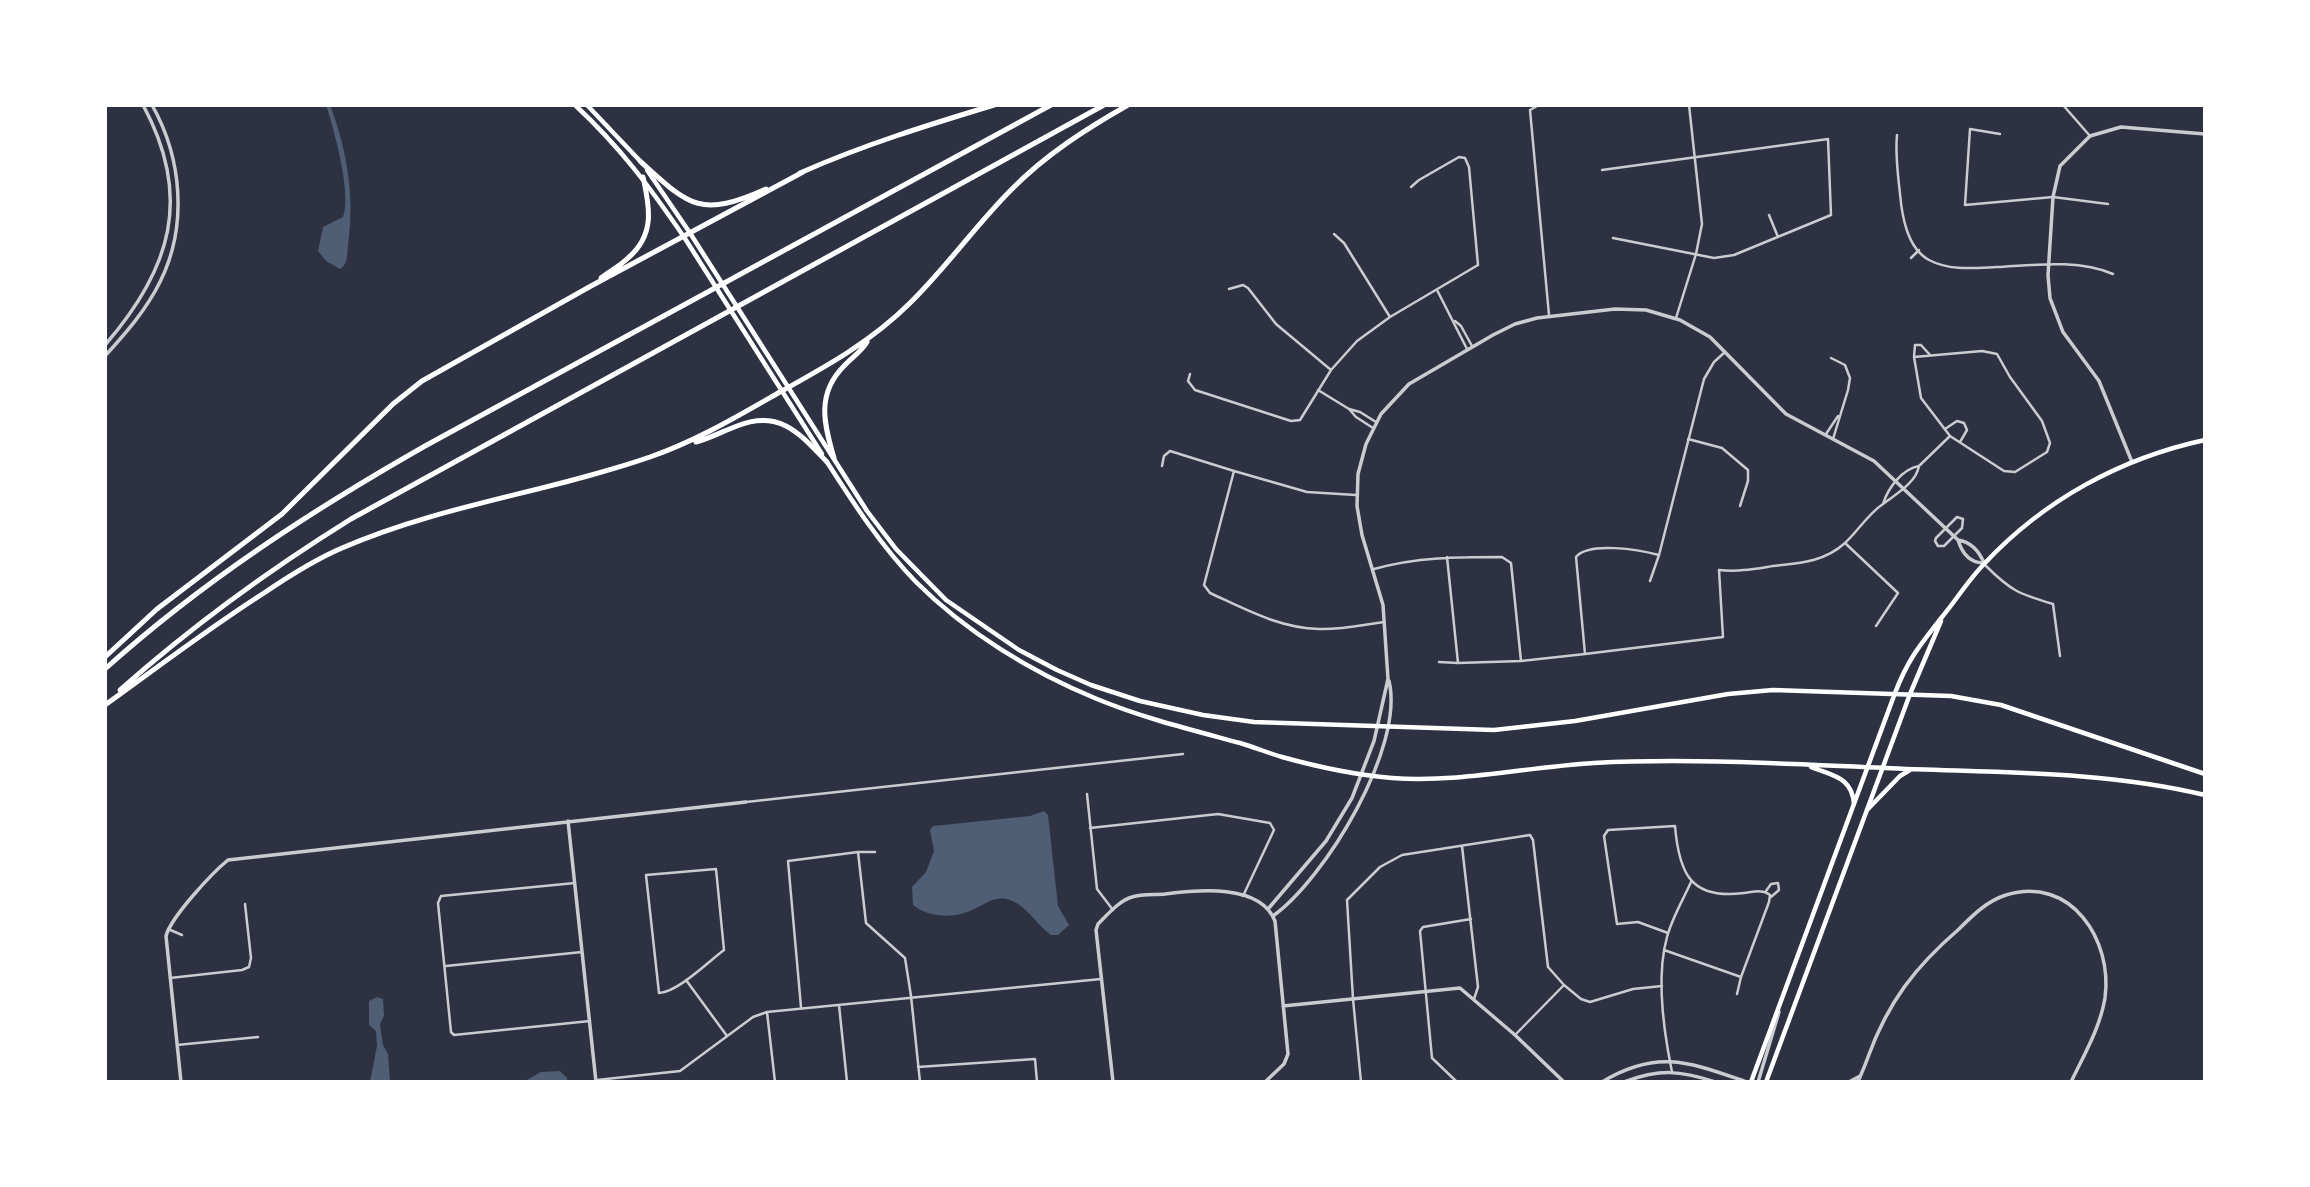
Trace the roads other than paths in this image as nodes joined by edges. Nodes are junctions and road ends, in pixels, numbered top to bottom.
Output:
1 (143, 105) edge
2 (152, 105) edge
3 (575, 105) edge
4 (587, 105) edge
5 (994, 105) edge
6 (1051, 105) edge
7 (1104, 105) edge
8 (1128, 105) edge
9 (1539, 105) edge
10 (1689, 105) edge
11 (2063, 105) edge
12 (2000, 134) dead end
13 (2205, 134) edge
14 (1897, 135) dead end
15 (2090, 136) junction
16 (1696, 156) junction
17 (640, 161) junction
18 (1602, 170) dead end
19 (803, 172) junction
20 (643, 177) junction
21 (1411, 187) dead end
22 (2053, 197) junction
23 (2108, 204) dead end
24 (1769, 215) dead end
25 (691, 233) junction
26 (1334, 234) dead end
27 (684, 237) junction
28 (1779, 237) junction
29 (1612, 239) dead end
30 (1919, 250) junction
31 (1696, 254) junction
32 (1911, 258) dead end
33 (2049, 264) junction
34 (2113, 274) dead end
35 (591, 286) junction
36 (1229, 289) dead end
37 (1437, 290) junction
38 (1549, 315) junction
39 (1390, 317) junction
40 (1453, 318) junction
41 (1676, 318) junction
42 (869, 339) junction
43 (105, 345) edge
44 (1472, 346) junction
45 (1467, 349) junction
46 (1725, 352) junction
47 (1930, 355) junction
48 (105, 356) edge
49 (1914, 357) junction
50 (1831, 358) dead end
51 (1331, 370) junction
52 (1190, 374) dead end
53 (789, 387) junction
54 (1318, 390) junction
55 (781, 392) junction
56 (1349, 409) junction
57 (1840, 414) junction
58 (1377, 422) junction
59 (1373, 428) junction
60 (1945, 429) junction
61 (1826, 435) junction
62 (1950, 436) junction
63 (1688, 439) junction
64 (1833, 439) junction
65 (2205, 440) edge
66 (1960, 442) junction
67 (676, 447) junction
68 (834, 458) junction
69 (827, 462) junction
70 (2132, 462) junction
71 (1162, 466) dead end
72 (1919, 466) junction
73 (1234, 471) junction
74 (1896, 481) junction
75 (1903, 489) junction
76 (1356, 495) junction
77 (1883, 504) junction
78 (1740, 506) dead end
79 (1945, 527) junction
80 (1956, 538) junction
81 (1845, 543) junction
82 (1659, 555) junction
83 (1447, 557) junction
84 (1984, 563) junction
85 (1374, 569) junction
86 (1650, 581) dead end
87 (1942, 617) junction
88 (1386, 621) junction
89 (1876, 626) dead end
90 (1585, 654) junction
91 (2060, 656) dead end
92 (105, 657) edge
93 (1521, 661) junction
94 (1439, 662) dead end
95 (1458, 663) junction
96 (105, 669) edge
97 (1388, 679) junction
98 (1895, 693) junction
99 (1910, 694) junction
100 (105, 704) edge
101 (1377, 727) junction
102 (1387, 728) junction
103 (1183, 754) dead end
104 (1807, 765) junction
105 (1867, 767) junction
106 (1883, 768) junction
107 (1916, 769) junction
108 (1363, 774) junction
109 (2205, 774) edge
110 (1372, 776) junction
111 (1087, 794) dead end
112 (2205, 795) edge
113 (746, 802) joint
114 (1854, 804) junction
115 (1867, 810) junction
116 (568, 821) junction
117 (1090, 828) junction
118 (1462, 846) junction
119 (858, 852) junction
120 (875, 852) dead end
121 (1691, 881) junction
122 (575, 883) junction
123 (1766, 891) junction
124 (1243, 896) junction
125 (1770, 897) junction
126 (245, 904) dead end
127 (1268, 909) junction
128 (1113, 910) junction
129 (1273, 916) junction
130 (1471, 919) junction
131 (168, 929) junction
132 (1668, 933) junction
133 (182, 935) dead end
134 (1664, 950) junction
135 (582, 952) junction
136 (445, 966) junction
137 (1741, 977) junction
138 (169, 978) junction
139 (1101, 979) junction
140 (686, 980) junction
141 (1564, 985) junction
142 (1662, 985) junction
143 (1785, 989) junction
144 (1426, 990) junction
145 (1737, 994) dead end
146 (911, 996) junction
147 (1353, 999) junction
148 (1474, 999) junction
149 (839, 1005) junction
150 (1283, 1006) junction
151 (801, 1008) junction
152 (767, 1012) junction
153 (590, 1021) junction
154 (1515, 1035) junction
155 (727, 1036) junction
156 (258, 1037) dead end
157 (177, 1045) junction
158 (1670, 1060) junction
159 (918, 1067) junction
160 (1672, 1072) junction
161 (666, 1074) junction
162 (1860, 1076) junction
163 (596, 1081) edge
164 (181, 1082) edge
165 (667, 1082) edge
166 (775, 1082) edge
167 (847, 1082) edge
168 (920, 1082) edge
169 (1037, 1082) edge
170 (1113, 1082) edge
171 (1265, 1082) edge
172 (1361, 1082) edge
173 (1457, 1082) edge
174 (1564, 1082) edge
175 (1602, 1082) edge
176 (1624, 1082) edge
177 (1715, 1082) edge
178 (1749, 1082) edge
179 (1758, 1082) edge
180 (1766, 1082) edge
181 (1849, 1082) edge
182 (1858, 1082) edge
183 (2071, 1082) edge

1 - 43 street
2 - 48 street
3 - 20 main road
4 - 17 main road
5 - 19 highway
6 - 96 highway
7 - 100 highway
8 - 42 highway
9 - 38 street
10 - 16 street
11 - 15 street
12 - 22 street
13 - 15 street
14 - 30 street
15 - 22 street
16 - 18 street
16 - 28 street
16 - 31 street
17 - 19 highway
17 - 25 main road
19 - 25 highway
20 - 27 main road
20 - 35 highway
21 - 37 street
22 - 23 street
22 - 33 street
24 - 28 street
25 - 27 highway
25 - 53 main road
26 - 39 street
27 - 35 highway
27 - 55 main road
28 - 31 street
29 - 31 street
30 - 32 street
30 - 33 street
31 - 41 street
33 - 34 street
33 - 70 street
35 - 92 highway
36 - 51 street
37 - 39 street
37 - 40 street
38 - 41 street
38 - 44 street
39 - 51 street
40 - 44 street
40 - 45 street
41 - 46 street
42 - 53 highway
42 - 68 highway
44 - 45 street
45 - 58 street
46 - 61 street
46 - 63 street
47 - 49 street
47 - 49 street
47 - 66 street
49 - 60 street
50 - 57 street
51 - 54 street
52 - 54 street
53 - 55 highway
53 - 68 main road
54 - 56 street
55 - 67 highway
55 - 69 main road
56 - 58 street
56 - 59 street
57 - 61 street
57 - 64 street
58 - 59 street
59 - 76 street
60 - 62 street
60 - 66 street
61 - 64 street
62 - 66 street
62 - 72 street
63 - 78 street
63 - 82 street
64 - 74 street
65 - 70 main road
67 - 69 highway
67 - 100 highway
68 - 101 main road
69 - 108 main road
70 - 84 main road
71 - 73 street
72 - 74 street
72 - 75 street
73 - 76 street
73 - 88 street
74 - 75 street
74 - 77 street
75 - 77 street
75 - 79 street
76 - 85 street
77 - 81 street
79 - 80 street
79 - 80 street
79 - 80 street
80 - 84 street
80 - 84 street
81 - 89 street
81 - 90 street
82 - 86 street
82 - 90 street
83 - 85 street
83 - 93 street
83 - 95 street
84 - 87 main road
84 - 91 street
85 - 88 street
87 - 98 main road
87 - 99 main road
88 - 97 street
90 - 93 street
93 - 95 street
94 - 95 street
97 - 101 street
97 - 102 street
98 - 99 main road
98 - 102 main road
98 - 105 main road
99 - 106 main road
99 - 109 main road
101 - 102 main road
101 - 108 street
102 - 110 street
103 - 113 street
104 - 105 main road
104 - 110 main road
104 - 114 main road
105 - 106 main road
105 - 114 main road
106 - 107 main road
106 - 115 main road
107 - 112 main road
107 - 115 main road
108 - 110 main road
108 - 127 street
110 - 129 street
111 - 117 street
113 - 116 street
114 - 143 main road
115 - 180 main road
116 - 122 street
116 - 131 street
117 - 124 street
117 - 128 street
118 - 130 street
118 - 141 street
118 - 147 street
119 - 120 street
119 - 146 street
119 - 151 street
121 - 123 street
121 - 132 street
121 - 132 street
122 - 135 street
122 - 136 street
123 - 125 street
123 - 125 street
124 - 127 street
124 - 128 street
125 - 137 street
126 - 138 street
127 - 129 street
128 - 139 street
129 - 150 street
130 - 144 street
130 - 148 street
131 - 133 street
131 - 138 street
132 - 134 street
134 - 137 street
134 - 142 street
135 - 136 street
135 - 153 street
136 - 153 street
137 - 145 street
138 - 157 street
139 - 146 street
139 - 170 street
140 - 140 street
140 - 155 street
141 - 142 street
141 - 154 street
142 - 158 street
143 - 178 main road
143 - 179 street
144 - 147 street
144 - 148 street
144 - 173 street
146 - 149 street
146 - 159 street
147 - 150 street
147 - 172 street
148 - 154 street
149 - 151 street
149 - 167 street
150 - 171 street
151 - 152 street
152 - 155 street
152 - 166 street
153 - 163 street
154 - 174 street
155 - 161 street
156 - 157 street
157 - 164 street
158 - 160 street
158 - 175 street
158 - 178 street
159 - 168 street
159 - 169 street
160 - 176 street
160 - 177 street
161 - 163 street
161 - 165 street
162 - 181 street
162 - 182 street
162 - 183 street

